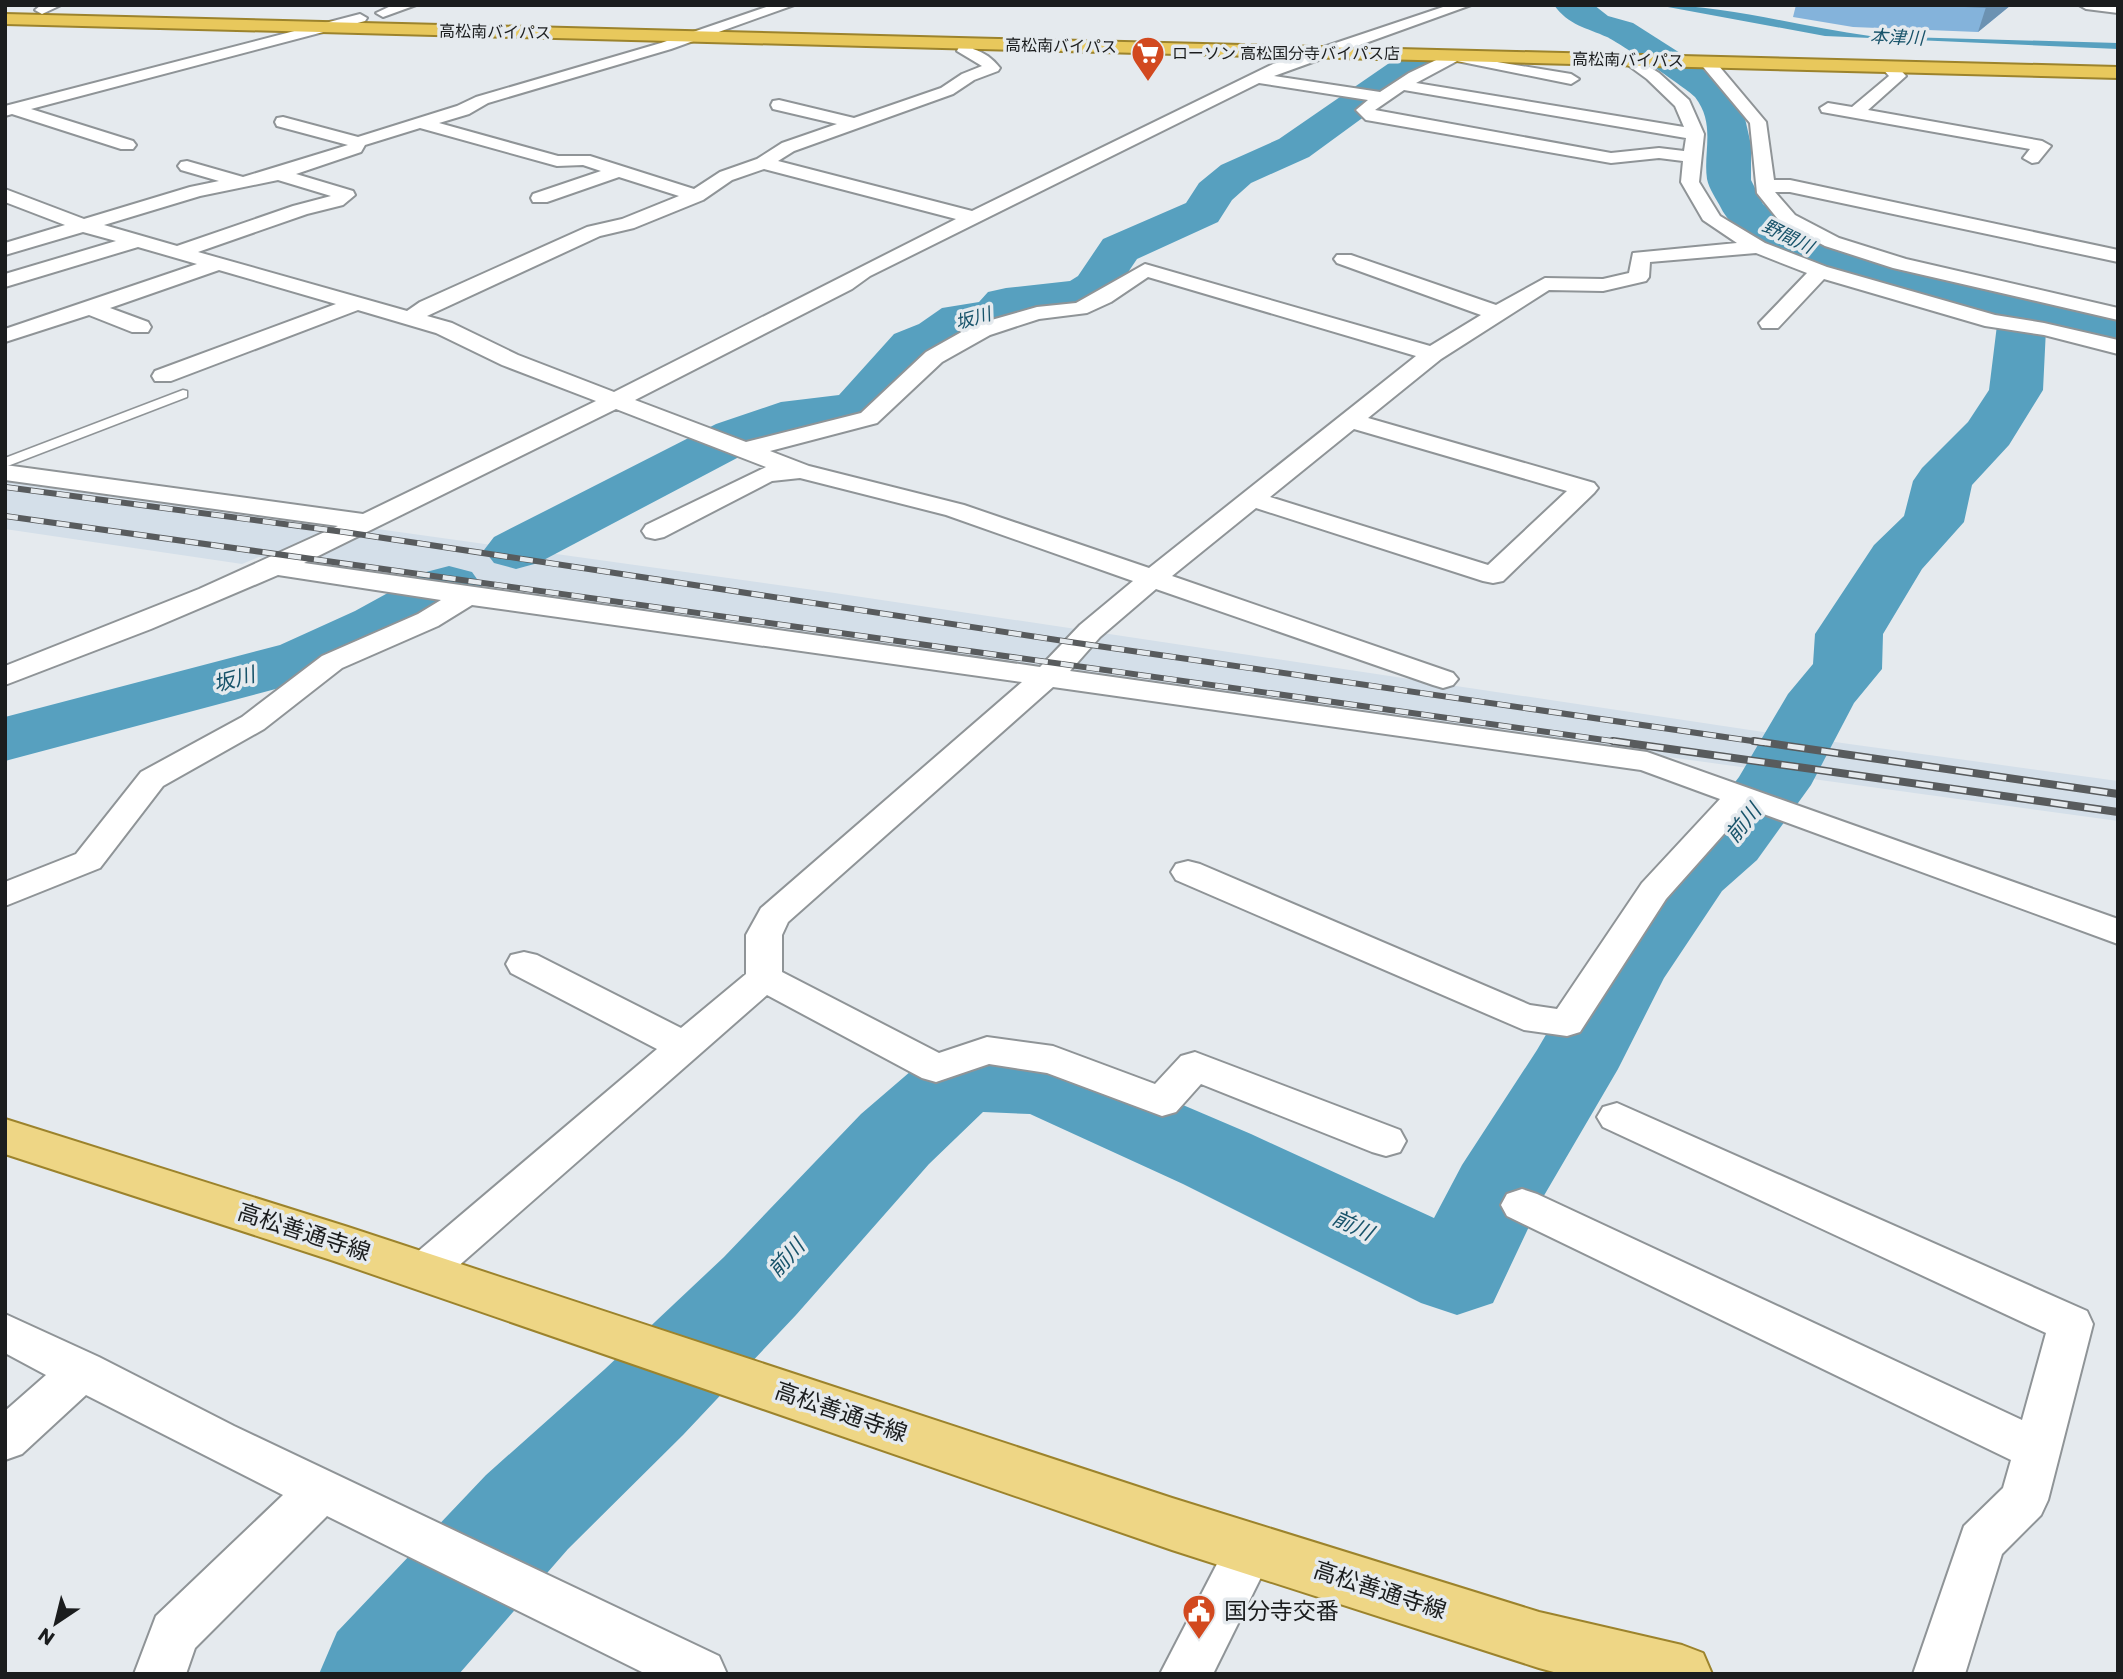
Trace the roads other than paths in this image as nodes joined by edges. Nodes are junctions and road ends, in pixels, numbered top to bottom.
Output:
1 (410, 5) edge
2 (787, 5) edge
3 (1464, 5) edge
4 (2086, 5) edge
5 (48, 8) edge
6 (5, 9) edge
7 (2118, 9) edge
8 (383, 13) dead end
9 (360, 18) junction
10 (5, 19) edge
11 (720, 27) junction
12 (329, 28) junction
13 (691, 36) junction
14 (1351, 42) junction
15 (967, 44) junction
16 (1316, 53) junction
17 (1455, 56) junction
18 (1629, 60) junction
19 (2118, 61) edge
20 (1700, 62) junction
21 (1889, 67) junction
22 (2118, 73) edge
23 (1258, 78) junction
24 (1571, 79) dead end
25 (1401, 85) junction
26 (1371, 96) junction
27 (779, 105) dead end
28 (1828, 108) dead end
29 (9, 110) edge
30 (1855, 113) junction
31 (284, 122) dead end
32 (420, 123) junction
33 (854, 123) junction
34 (1695, 134) junction
35 (358, 142) junction
36 (127, 145) dead end
37 (1692, 157) junction
38 (2032, 158) dead end
39 (308, 163) junction
40 (763, 163) junction
41 (187, 166) dead end
42 (620, 172) junction
43 (277, 174) junction
44 (353, 178) dead end
45 (243, 183) junction
46 (1765, 186) junction
47 (5, 195) edge
48 (696, 196) junction
49 (540, 198) dead end
50 (977, 218) junction
51 (91, 228) junction
52 (137, 241) junction
53 (1758, 247) junction
54 (5, 249) edge
55 (178, 253) junction
56 (2118, 256) edge
57 (5, 257) edge
58 (1344, 259) dead end
59 (218, 264) junction
60 (1820, 271) junction
61 (5, 281) edge
62 (1603, 285) junction
63 (1648, 297) dead end
64 (358, 303) junction
65 (89, 307) junction
66 (1497, 313) junction
67 (2118, 314) edge
68 (411, 318) junction
69 (1770, 323) dead end
70 (140, 327) dead end
71 (5, 335) edge
72 (2118, 347) edge
73 (1433, 354) junction
74 (163, 376) dead end
75 (183, 394) dead end
76 (615, 401) junction
77 (1350, 420) junction
78 (731, 445) junction
79 (5, 463) edge
80 (800, 471) junction
81 (5, 472) edge
82 (1252, 499) junction
83 (364, 522) junction
84 (655, 531) dead end
85 (273, 566) junction
86 (1154, 577) junction
87 (467, 596) junction
88 (5, 676) edge
89 (1044, 677) junction
90 (1443, 679) dead end
91 (1741, 795) junction
92 (1188, 872) dead end
93 (5, 895) edge
94 (2118, 932) edge
95 (524, 964) dead end
96 (764, 978) junction
97 (684, 1046) junction
98 (1617, 1117) dead end
99 (5, 1136) edge
100 (1386, 1141) dead end
101 (1522, 1205) dead end
102 (424, 1271) junction
103 (5, 1332) edge
104 (83, 1370) junction
105 (5, 1440) edge
106 (2038, 1450) junction
107 (321, 1490) junction
108 (1250, 1549) junction
109 (160, 1674) edge
110 (701, 1674) edge
111 (1186, 1674) edge
112 (1682, 1674) edge
113 (1939, 1674) edge

1 - 8 street
2 - 11 street
3 - 14 street
4 - 7 street
5 - 6 highway, 高松南バイパス
5 - 9 highway, 高松南バイパス
9 - 11 highway, 高松南バイパス
9 - 12 street
10 - 12 highway, 高松南バイパス
11 - 13 street
11 - 14 highway, 高松南バイパス
12 - 13 highway, 高松南バイパス
12 - 29 street
13 - 15 highway, 高松南バイパス
13 - 32 street
14 - 16 street
14 - 19 highway, 高松南バイパス
15 - 16 highway, 高松南バイパス
15 - 33 street
16 - 17 highway, 高松南バイパス
16 - 23 street
17 - 18 highway, 高松南バイパス
17 - 24 street
17 - 25 street
18 - 20 highway, 高松南バイパス
18 - 34 street
20 - 21 highway, 高松南バイパス
20 - 46 street
21 - 22 highway, 高松南バイパス
21 - 30 street
23 - 26 street
23 - 50 street
25 - 26 street
25 - 34 street
26 - 37 street
27 - 33 street
28 - 30 street
29 - 36 street
30 - 38 street
31 - 35 street
32 - 35 street
32 - 42 street
33 - 40 street
34 - 37 street
35 - 39 street
37 - 53 street
39 - 43 street
39 - 44 street
40 - 48 street
40 - 50 street
41 - 45 street
42 - 48 street
42 - 49 street
43 - 45 street
43 - 55 street
45 - 51 street
46 - 56 street
46 - 67 street
47 - 51 street
48 - 68 street
50 - 76 street
51 - 52 street
51 - 54 street
51 - 57 street
52 - 55 street
52 - 61 street
53 - 60 street
53 - 62 street
55 - 59 street
58 - 66 street
59 - 64 street
59 - 65 street
60 - 69 street
60 - 72 street
62 - 63 street
62 - 66 street
64 - 68 street
64 - 74 street
65 - 70 street
65 - 71 street
66 - 73 street
68 - 76 street
73 - 77 street
73 - 78 street
75 - 79 lane
76 - 78 street
76 - 83 street
77 - 82 street
77 - 82 street
78 - 80 street
80 - 84 street
80 - 86 street
81 - 83 street
82 - 86 street
83 - 85 street
85 - 87 street
85 - 88 street
86 - 89 street
86 - 90 street
87 - 89 street
87 - 93 street
89 - 91 street
89 - 96 street
91 - 92 street
91 - 94 street
95 - 97 street
96 - 97 street
96 - 100 street
97 - 102 street
98 - 106 street
99 - 102 main road, 高松善通寺線
101 - 106 street
102 - 108 main road, 高松善通寺線
103 - 104 street
104 - 105 street
104 - 107 street
106 - 113 street
107 - 109 street
107 - 110 street
108 - 111 street
108 - 112 main road, 高松善通寺線

